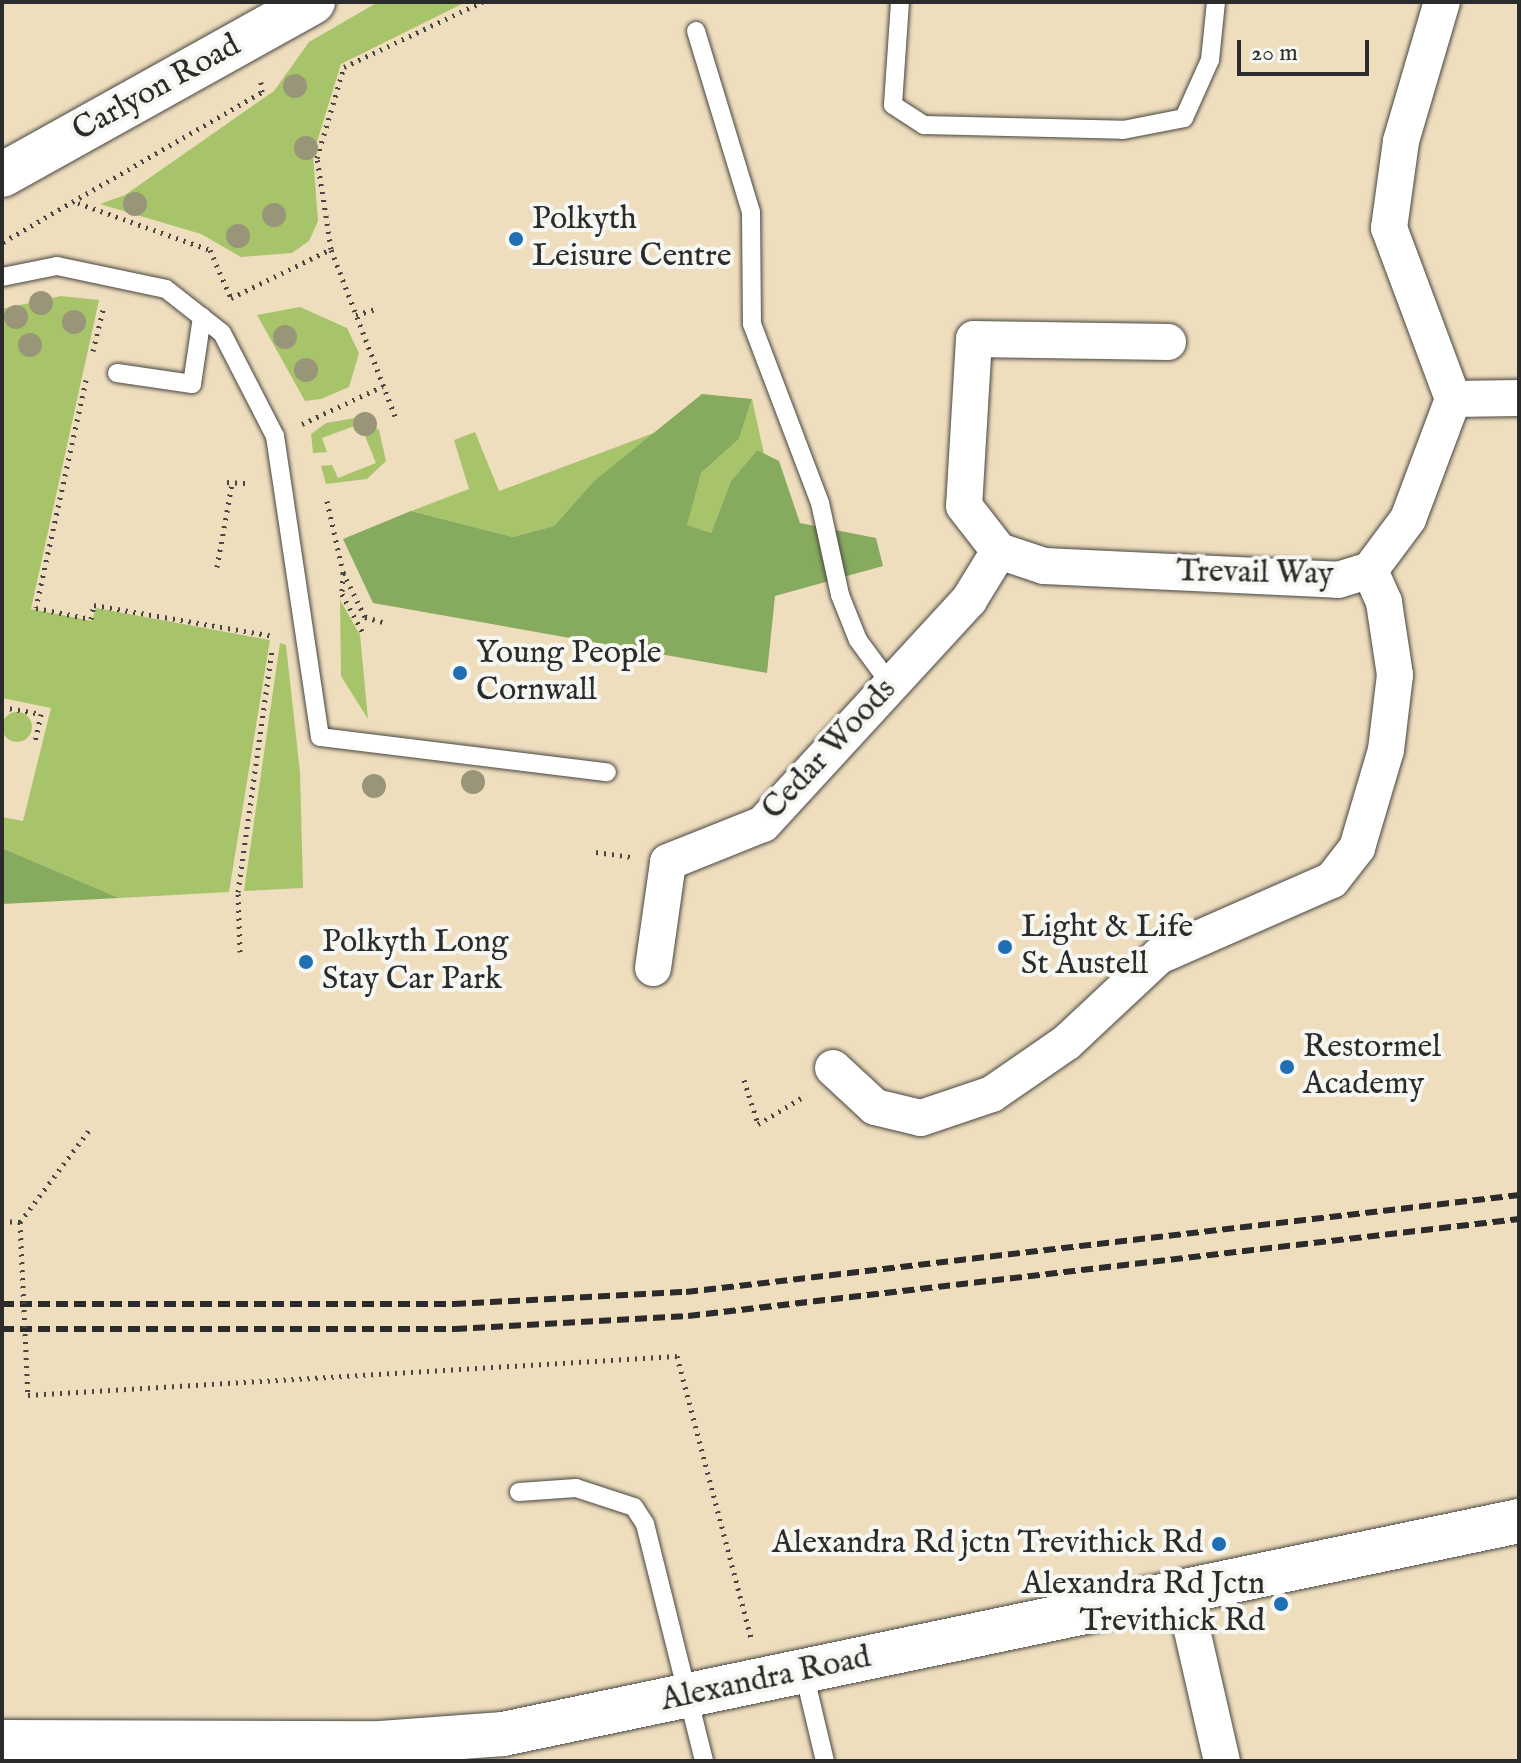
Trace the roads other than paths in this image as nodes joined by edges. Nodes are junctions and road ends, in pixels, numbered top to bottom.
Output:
1 (313, 2) edge
2 (900, 2) edge
3 (1216, 2) edge
4 (1442, 2) edge
5 (696, 31) dead end
6 (2, 175) edge
7 (2, 277) edge
8 (198, 314) junction
9 (1168, 342) dead end
10 (117, 373) dead end
11 (1519, 398) edge
12 (1453, 399) junction
13 (999, 551) junction
14 (1370, 570) junction
15 (891, 685) junction
16 (607, 772) dead end
17 (653, 968) dead end
18 (833, 1068) road end
19 (519, 1492) dead end
20 (1519, 1521) edge
21 (1183, 1591) junction
22 (804, 1673) junction
23 (689, 1696) junction
24 (25, 1749) edge
25 (704, 1761) edge
26 (825, 1761) edge
27 (1222, 1761) edge

1 - 6 street, Carlyon Road
2 - 3 lane
4 - 12 street
5 - 15 lane
7 - 8 lane
8 - 10 lane
8 - 16 lane
9 - 13 street
11 - 12 street
12 - 14 street, Trevail Way
13 - 14 street, Trevail Way
13 - 15 street, Cedar Woods
14 - 18 street
15 - 17 street, Cedar Woods
19 - 23 lane
20 - 21 street, Alexandra Road
21 - 22 street, Alexandra Road
21 - 27 street
22 - 23 street, Alexandra Road
22 - 26 lane
23 - 24 street, Alexandra Road
23 - 25 lane

